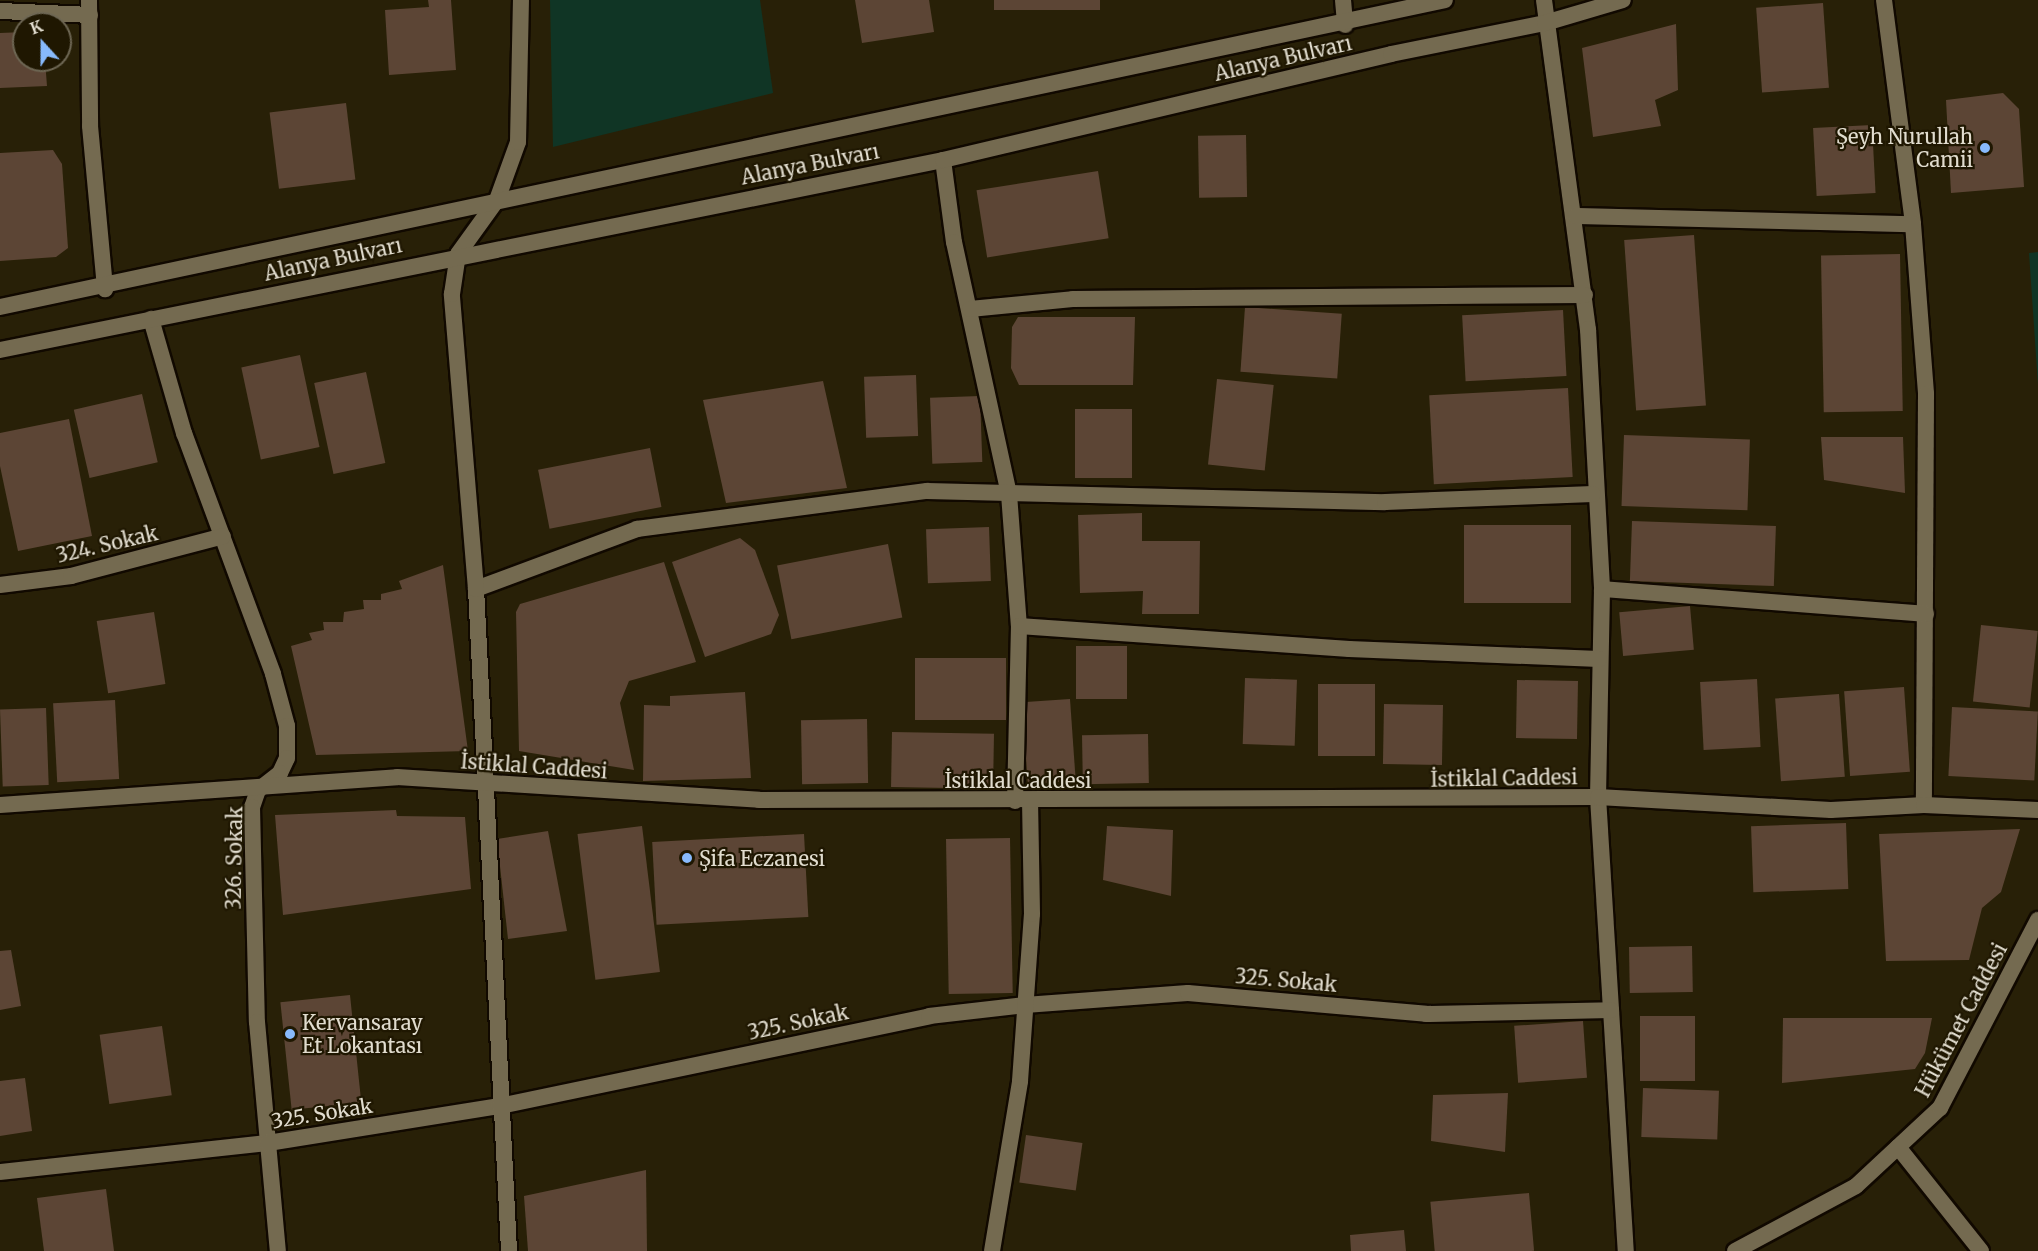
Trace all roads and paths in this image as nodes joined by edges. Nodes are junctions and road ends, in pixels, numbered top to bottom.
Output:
1 (520, 0) edge
2 (1343, 0) edge
3 (1446, 0) edge
4 (1544, 0) edge
5 (1623, 0) edge
6 (1884, 0) edge
7 (90, 8) edge
8 (0, 11) edge
9 (1545, 23) junction
10 (1345, 25) junction
11 (943, 160) junction
12 (497, 200) junction
13 (1576, 216) junction
14 (1913, 224) junction
15 (458, 254) junction
16 (105, 289) junction
17 (1585, 294) junction
18 (0, 307) edge
19 (970, 309) junction
20 (151, 319) junction
21 (0, 350) edge
22 (1009, 494) junction
23 (1593, 494) junction
24 (222, 536) junction
25 (0, 585) edge
26 (476, 589) junction
27 (1602, 589) junction
28 (1926, 614) junction
29 (1019, 626) junction
30 (1599, 658) junction
31 (485, 784) junction
32 (258, 790) junction
33 (1598, 797) junction
34 (1023, 800) junction
35 (0, 805) edge
36 (1924, 805) junction
37 (2038, 810) edge
38 (2038, 920) edge
39 (1025, 1005) junction
40 (1611, 1010) junction
41 (500, 1106) junction
42 (268, 1143) junction
43 (1898, 1147) junction
44 (0, 1172) edge
45 (278, 1251) edge
46 (509, 1251) edge
47 (992, 1251) edge
48 (1626, 1251) edge
49 (1735, 1251) edge
50 (1981, 1251) edge

1 - 12 street
2 - 10 street
3 - 10 street, Alanya Bulvarı
4 - 9 street
5 - 9 street, Alanya Bulvarı
6 - 14 street
7 - 8 street
7 - 16 street
9 - 11 street, Alanya Bulvarı
9 - 13 street
10 - 12 street, Alanya Bulvarı
11 - 15 street, Alanya Bulvarı
11 - 19 street
12 - 15 street
12 - 16 street, Alanya Bulvarı
13 - 14 street
13 - 17 street
14 - 28 street
15 - 20 street, Alanya Bulvarı
15 - 26 street
16 - 18 street, Alanya Bulvarı
17 - 19 street
17 - 23 street
19 - 22 street
20 - 21 street, Alanya Bulvarı
20 - 24 street, 326. Sokak
22 - 23 street
22 - 26 street
22 - 29 street
23 - 27 street
24 - 25 street, 324. Sokak
24 - 32 street, 326. Sokak
26 - 31 street
27 - 28 street
27 - 30 street
28 - 36 street
29 - 30 street
29 - 34 street
30 - 33 street
31 - 32 street, İstiklal Caddesi
31 - 34 street, İstiklal Caddesi
31 - 41 street
32 - 35 street, İstiklal Caddesi
32 - 42 street, 326. Sokak
33 - 34 street, İstiklal Caddesi
33 - 36 street, İstiklal Caddesi
33 - 40 street
34 - 39 street
36 - 37 street, İstiklal Caddesi
38 - 43 street, Hükümet Caddesi
39 - 40 street, 325. Sokak
39 - 41 street, 325. Sokak
39 - 47 street
40 - 48 street
41 - 42 street, 325. Sokak
41 - 46 street
42 - 44 street, 325. Sokak
42 - 45 street, 326. Sokak
43 - 49 street, Hükümet Caddesi
43 - 50 street

